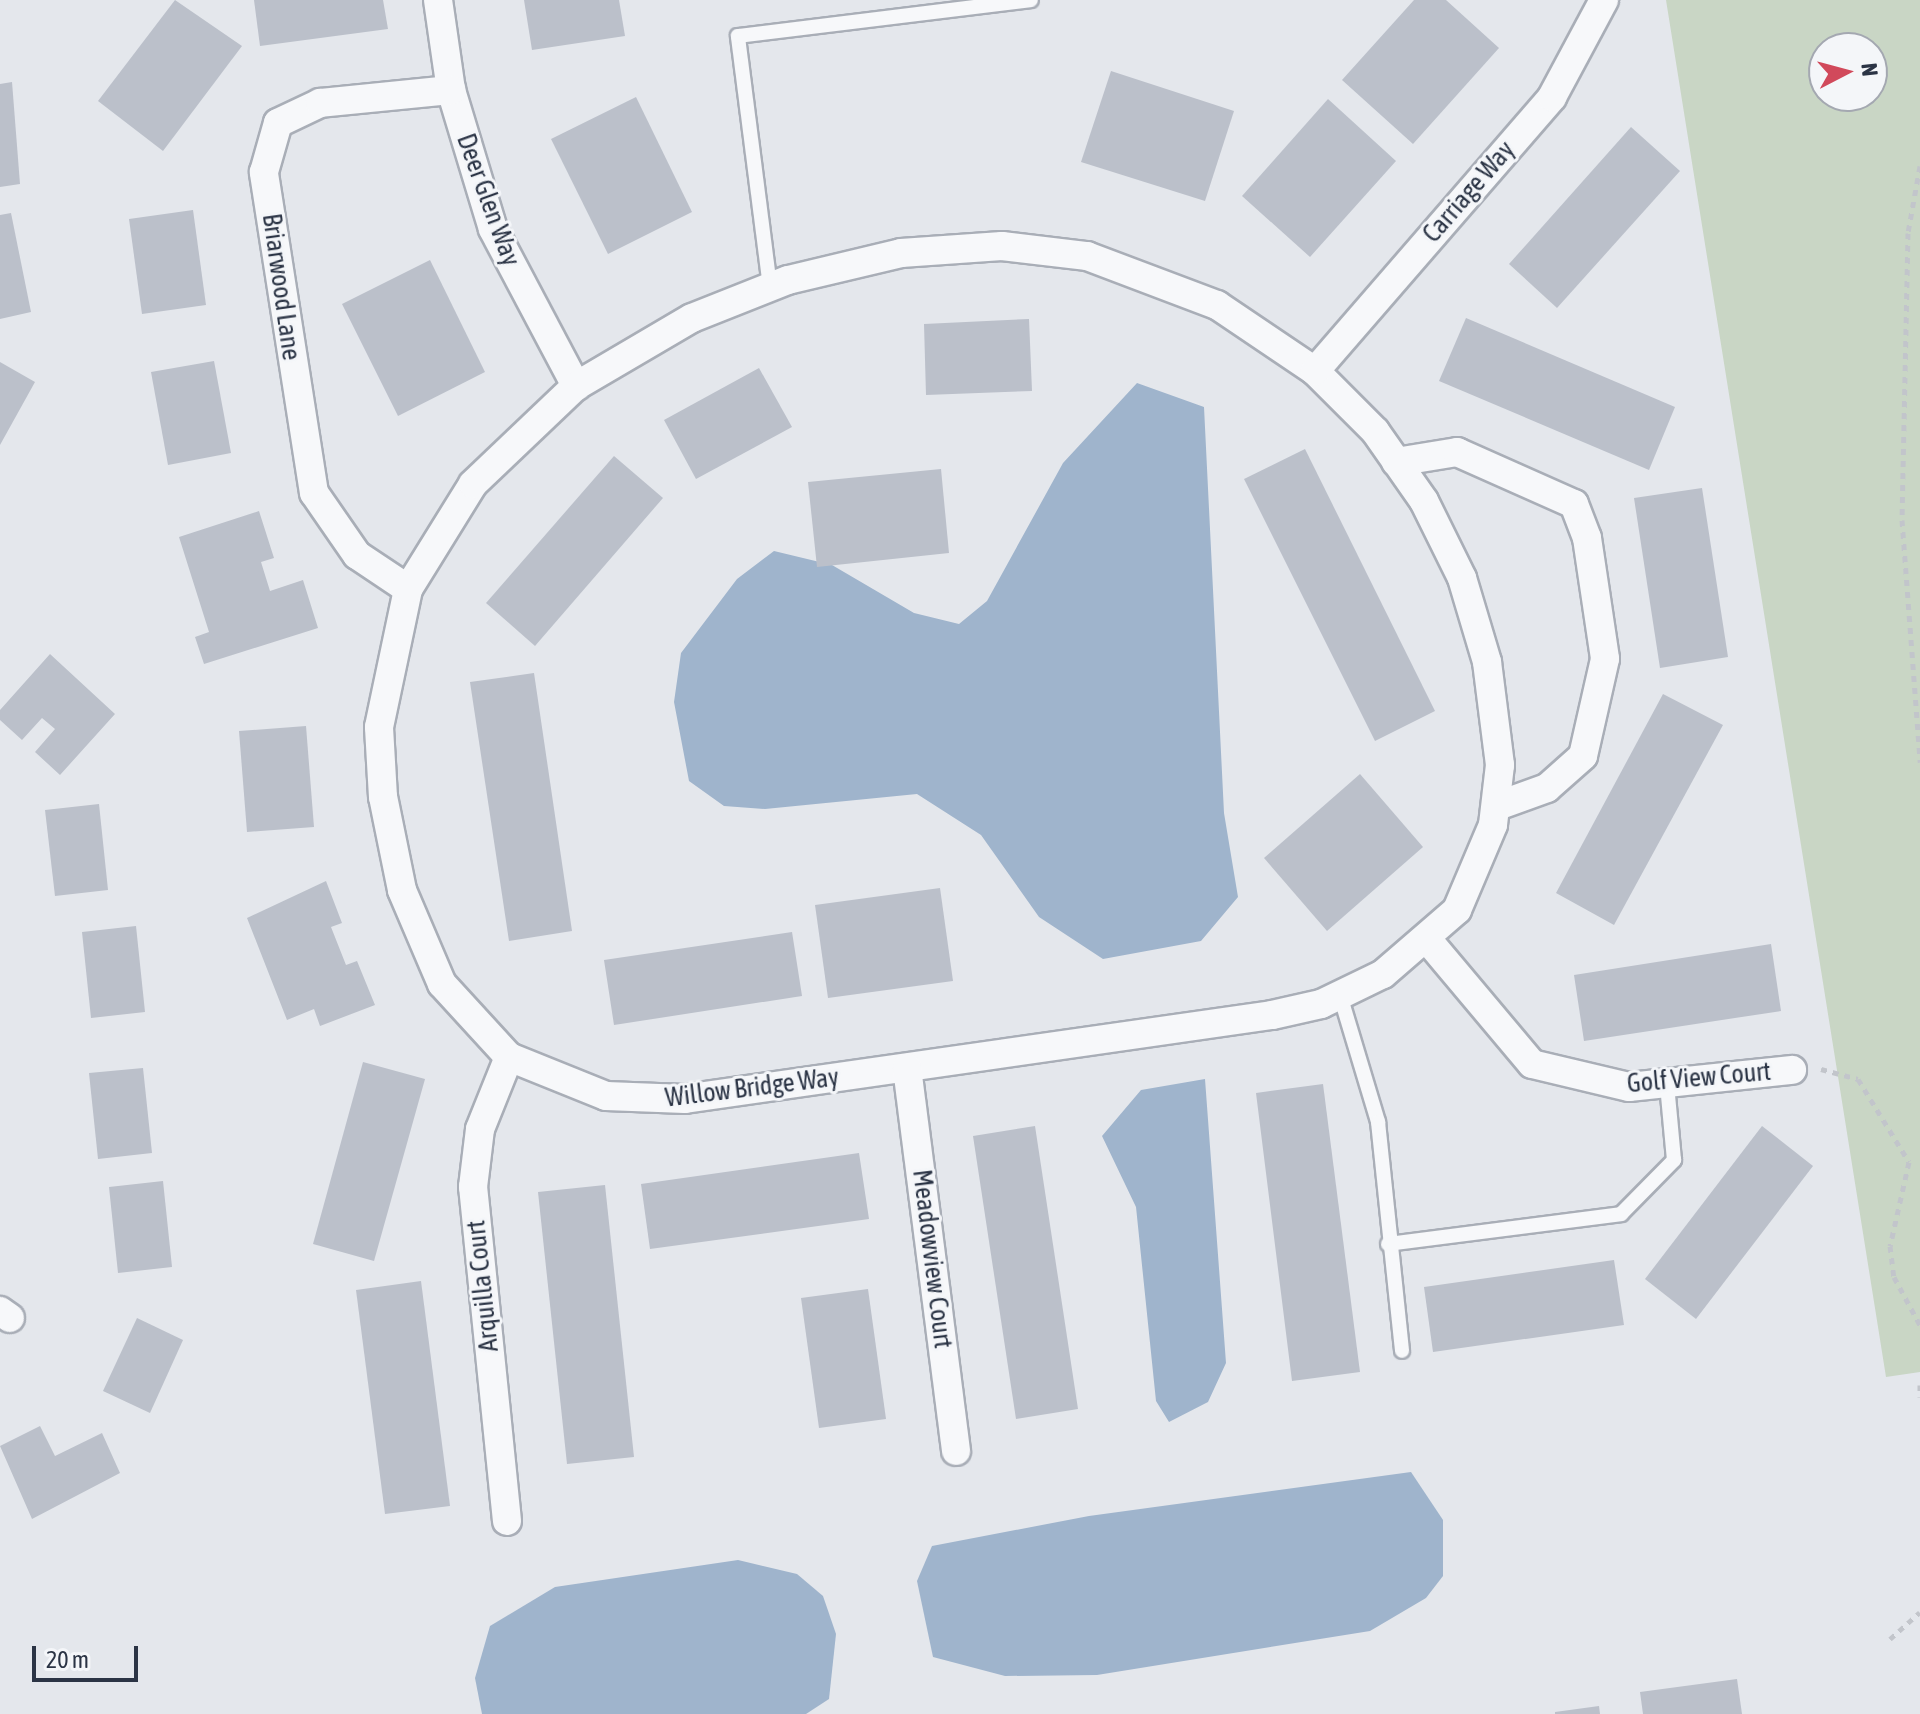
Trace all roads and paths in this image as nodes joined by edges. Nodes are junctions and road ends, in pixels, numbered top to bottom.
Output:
1 (438, 0) edge
2 (1031, 0) edge
3 (1604, 0) edge
4 (451, 90) junction
5 (1920, 166) edge
6 (770, 287) junction
7 (1315, 371) junction
8 (576, 386) junction
9 (1396, 462) junction
10 (408, 589) junction
11 (1920, 762) edge
12 (1497, 806) junction
13 (1427, 939) junction
14 (1340, 995) junction
15 (509, 1057) junction
16 (907, 1068) junction
17 (1792, 1070) joint
18 (1667, 1084) junction
19 (1388, 1244) junction
20 (1920, 1325) edge
21 (1402, 1351) dead end
22 (1920, 1385) edge
23 (1920, 1397) edge
24 (956, 1451) dead end
25 (507, 1521) dead end
26 (1920, 1612) edge
27 (1890, 1639) dead end

1 - 4 street, Deer Glen Way
2 - 6 lane
3 - 7 street, Carriage Way
4 - 8 street, Deer Glen Way
4 - 10 street, Briarwood Lane
5 - 11 path
6 - 7 street, Willow Bridge Way
6 - 8 street, Willow Bridge Way
7 - 9 street, Willow Bridge Way
8 - 10 street, Willow Bridge Way
9 - 12 street, Willow Bridge Way
9 - 12 street
10 - 15 street, Willow Bridge Way
12 - 13 street, Willow Bridge Way
13 - 14 street, Willow Bridge Way
13 - 18 street, Golf View Court
14 - 16 street, Willow Bridge Way
14 - 19 lane
15 - 16 street, Willow Bridge Way
15 - 25 street, Arquilla Court
16 - 24 street, Meadowview Court
17 - 18 street, Golf View Court
17 - 20 path
18 - 19 lane
19 - 21 lane
22 - 23 path
26 - 27 path

